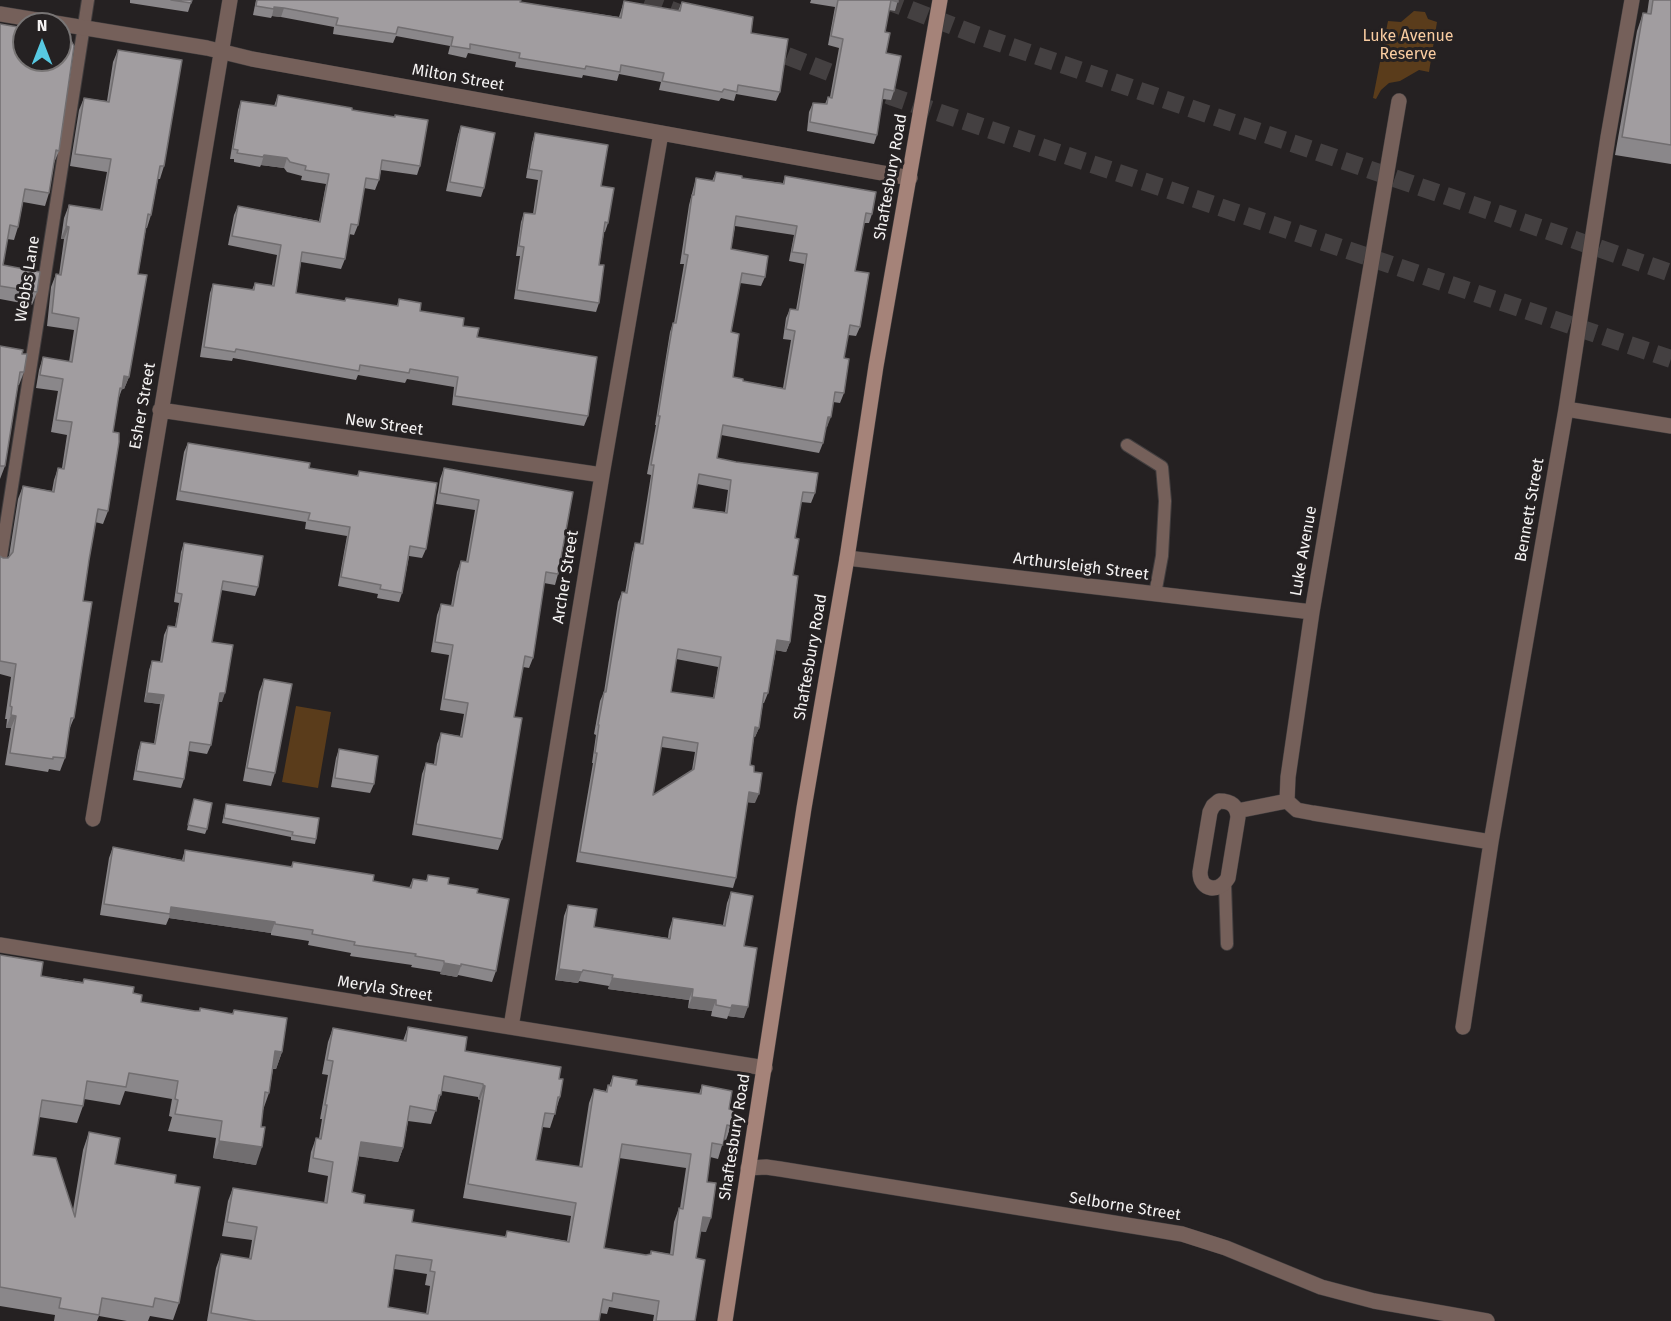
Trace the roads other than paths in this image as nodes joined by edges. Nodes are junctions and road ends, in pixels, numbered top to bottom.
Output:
1 (88, 0) edge
2 (230, 0) edge
3 (940, 0) edge
4 (1632, 0) edge
5 (0, 14) edge
6 (84, 27) junction
7 (221, 52) junction
8 (1399, 101) dead end
9 (661, 134) junction
10 (910, 178) junction
11 (1566, 409) junction
12 (160, 410) junction
13 (1671, 426) edge
14 (1127, 445) dead end
15 (602, 475) junction
16 (847, 558) junction
17 (0, 562) edge
18 (1155, 594) junction
19 (1312, 612) junction
20 (1287, 801) junction
21 (1237, 811) junction
22 (93, 819) dead end
23 (1491, 842) junction
24 (1225, 884) junction
25 (1227, 944) dead end
26 (0, 945) edge
27 (511, 1027) junction
28 (1463, 1027) dead end
29 (765, 1068) junction
30 (748, 1168) junction
31 (725, 1321) edge
32 (1487, 1321) edge

1 - 6 lane, Webbs Lane
2 - 7 street, Esher Street
3 - 10 main road, Shaftesbury Road
4 - 11 street, Bennett Street
5 - 6 street, Milton Street
6 - 7 street, Milton Street
6 - 17 lane, Webbs Lane
7 - 9 street, Milton Street
7 - 12 street, Esher Street
8 - 19 street, Luke Avenue
9 - 10 street, Milton Street
9 - 15 street, Archer Street
10 - 16 main road, Shaftesbury Road
11 - 13 street
11 - 23 street, Bennett Street
12 - 15 street, New Street
12 - 22 street, Esher Street
14 - 18 lane
15 - 27 street, Archer Street
16 - 18 street, Arthursleigh Street
16 - 29 main road, Shaftesbury Road
18 - 19 street, Arthursleigh Street
19 - 20 street, Luke Avenue
20 - 21 street
20 - 23 street
21 - 24 street
21 - 24 street
23 - 28 street, Bennett Street
24 - 25 lane
26 - 27 street, Meryla Street
27 - 29 street, Meryla Street
29 - 30 main road, Shaftesbury Road
30 - 31 main road, Shaftesbury Road
30 - 32 street, Selborne Street

